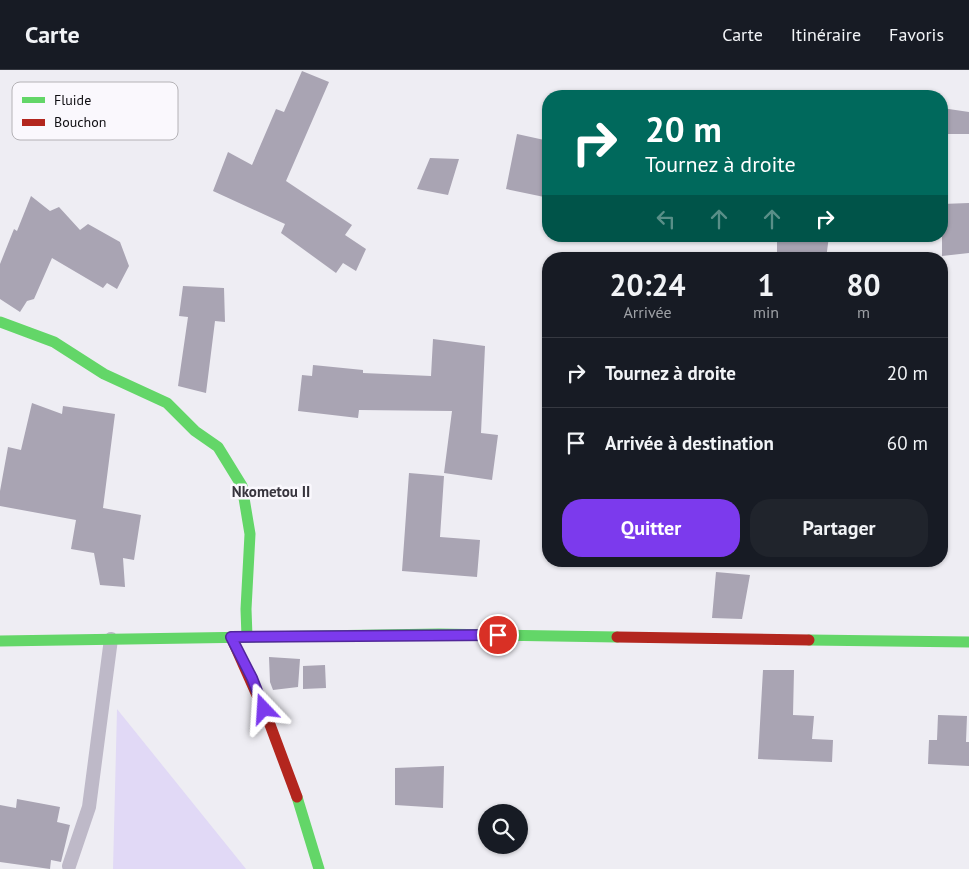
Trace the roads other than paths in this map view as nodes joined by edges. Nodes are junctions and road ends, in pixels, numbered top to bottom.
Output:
1 (0, 322) edge
2 (231, 637) junction
3 (247, 637) junction
4 (111, 639) junction
5 (0, 641) edge
6 (969, 642) edge
7 (69, 866) dead end
8 (319, 869) edge

1 - 3 street
2 - 3 street
2 - 4 street
2 - 8 street
3 - 6 street
4 - 5 street
4 - 7 lane

